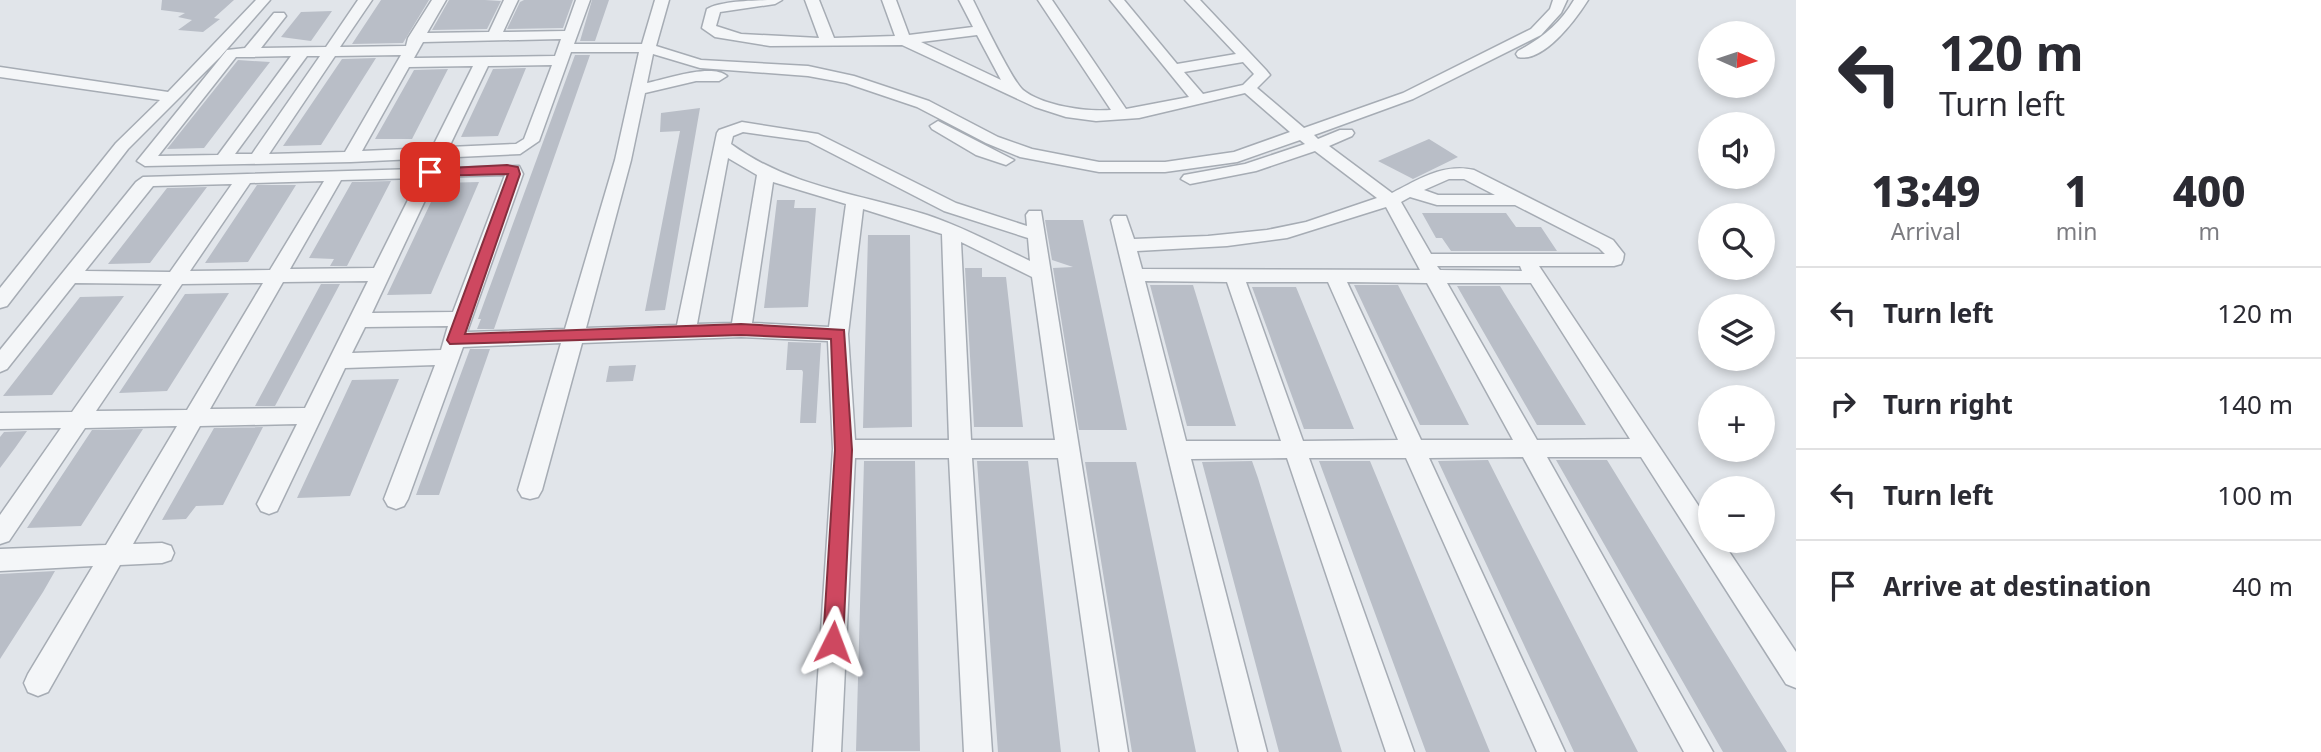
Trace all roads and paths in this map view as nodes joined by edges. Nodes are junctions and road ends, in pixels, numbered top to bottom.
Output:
1 (263, 0) edge
2 (365, 0) edge
3 (439, 0) edge
4 (511, 0) edge
5 (583, 0) edge
6 (662, 0) edge
7 (775, 0) edge
8 (812, 0) edge
9 (889, 0) edge
10 (966, 0) edge
11 (1045, 0) edge
12 (1117, 0) edge
13 (1192, 0) edge
14 (1560, 0) edge
15 (1581, 0) edge
16 (279, 16) dead end
17 (980, 30) junction
18 (494, 36) junction
19 (904, 40) junction
20 (828, 42) junction
21 (564, 48) junction
22 (409, 50) junction
23 (303, 51) junction
24 (330, 51) junction
25 (250, 52) junction
26 (646, 54) junction
27 (1247, 57) junction
28 (482, 62) junction
29 (1173, 69) junction
30 (0, 72) edge
31 (696, 76) junction
32 (1248, 88) junction
33 (638, 90) junction
34 (1015, 91) junction
35 (171, 97) junction
36 (1200, 100) junction
37 (1122, 115) junction
38 (1311, 140) junction
39 (722, 145) junction
40 (351, 157) junction
41 (223, 159) junction
42 (257, 159) junction
43 (434, 163) junction
44 (766, 174) junction
45 (335, 176) junction
46 (244, 179) junction
47 (1400, 196) junction
48 (855, 200) junction
49 (1518, 200) junction
50 (1120, 220) dead end
51 (951, 232) junction
52 (1128, 245) junction
53 (1427, 268) junction
54 (1530, 268) junction
55 (380, 274) junction
56 (1041, 274) junction
57 (1134, 275) junction
58 (278, 276) junction
59 (1335, 276) junction
60 (69, 277) junction
61 (1235, 277) junction
62 (175, 278) junction
63 (0, 301) edge
64 (460, 319) junction
65 (356, 320) junction
66 (741, 330) junction
67 (685, 333) junction
68 (838, 334) junction
69 (575, 336) junction
70 (452, 348) junction
71 (338, 361) junction
72 (0, 365) edge
73 (312, 416) junction
74 (193, 418) junction
75 (0, 421) edge
76 (77, 421) junction
77 (960, 448) junction
78 (1648, 448) junction
79 (1069, 449) junction
80 (1411, 449) junction
81 (1530, 449) junction
82 (844, 450) junction
83 (1178, 450) junction
84 (1294, 451) junction
85 (530, 490) dead end
86 (396, 499) dead end
87 (268, 505) dead end
88 (0, 534) edge
89 (162, 553) dead end
90 (113, 556) junction
91 (0, 560) edge
92 (1796, 676) edge
93 (38, 682) dead end
94 (827, 752) edge
95 (978, 752) edge
96 (1114, 752) edge
97 (1253, 752) edge
98 (1400, 752) edge
99 (1551, 752) edge
100 (1699, 752) edge

1 - 35 street
2 - 24 street
3 - 22 street
4 - 18 street
5 - 21 street
6 - 26 street
7 - 20 street
8 - 20 street
9 - 19 street
10 - 17 street
11 - 37 street
12 - 29 street
13 - 27 street
14 - 38 street
15 - 38 street
16 - 25 street
17 - 19 street
17 - 34 street
18 - 21 street
18 - 22 street
19 - 20 street
19 - 34 street
21 - 26 street
21 - 28 street
21 - 43 street
22 - 24 street
22 - 28 street
22 - 40 street
23 - 24 street
23 - 25 street
23 - 41 street
24 - 42 street
25 - 41 street
26 - 31 street
26 - 33 street
26 - 38 street
27 - 29 street
27 - 32 street
28 - 43 street
29 - 36 street
30 - 35 street
31 - 33 street
31 - 38 street
32 - 36 street
32 - 38 street
33 - 69 street
34 - 37 street
35 - 63 street
36 - 37 street
38 - 47 street
39 - 44 street
39 - 56 street
39 - 67 street
40 - 42 street
40 - 43 street
41 - 42 street
43 - 45 street
43 - 55 street
43 - 64 street
44 - 48 street
44 - 66 street
45 - 46 street
45 - 58 street
46 - 60 street
46 - 62 street
47 - 49 street
47 - 49 street
47 - 52 street
47 - 53 street
48 - 51 street
48 - 68 street
49 - 54 street
50 - 52 street
51 - 56 street
51 - 77 street
52 - 57 street
53 - 54 street
53 - 59 street
53 - 81 street
54 - 78 street
55 - 58 street
55 - 65 street
56 - 79 street
57 - 61 street
57 - 83 street
58 - 62 street
58 - 74 street
59 - 61 street
59 - 80 street
60 - 62 street
60 - 72 street
61 - 84 street
62 - 76 street
64 - 65 street
64 - 70 street
65 - 71 street
66 - 67 street
66 - 68 street
67 - 69 street
68 - 82 street
69 - 70 street
69 - 85 street
70 - 71 street
70 - 86 street
71 - 73 street
73 - 74 street
73 - 87 street
74 - 76 street
74 - 90 street
75 - 76 street
76 - 88 street
77 - 79 street
77 - 82 street
77 - 95 street
78 - 81 street
78 - 92 street
79 - 96 street
80 - 81 street
80 - 84 street
80 - 99 street
81 - 100 street
82 - 94 street
83 - 84 street
83 - 97 street
84 - 98 street
89 - 90 street
90 - 91 street
90 - 93 street

